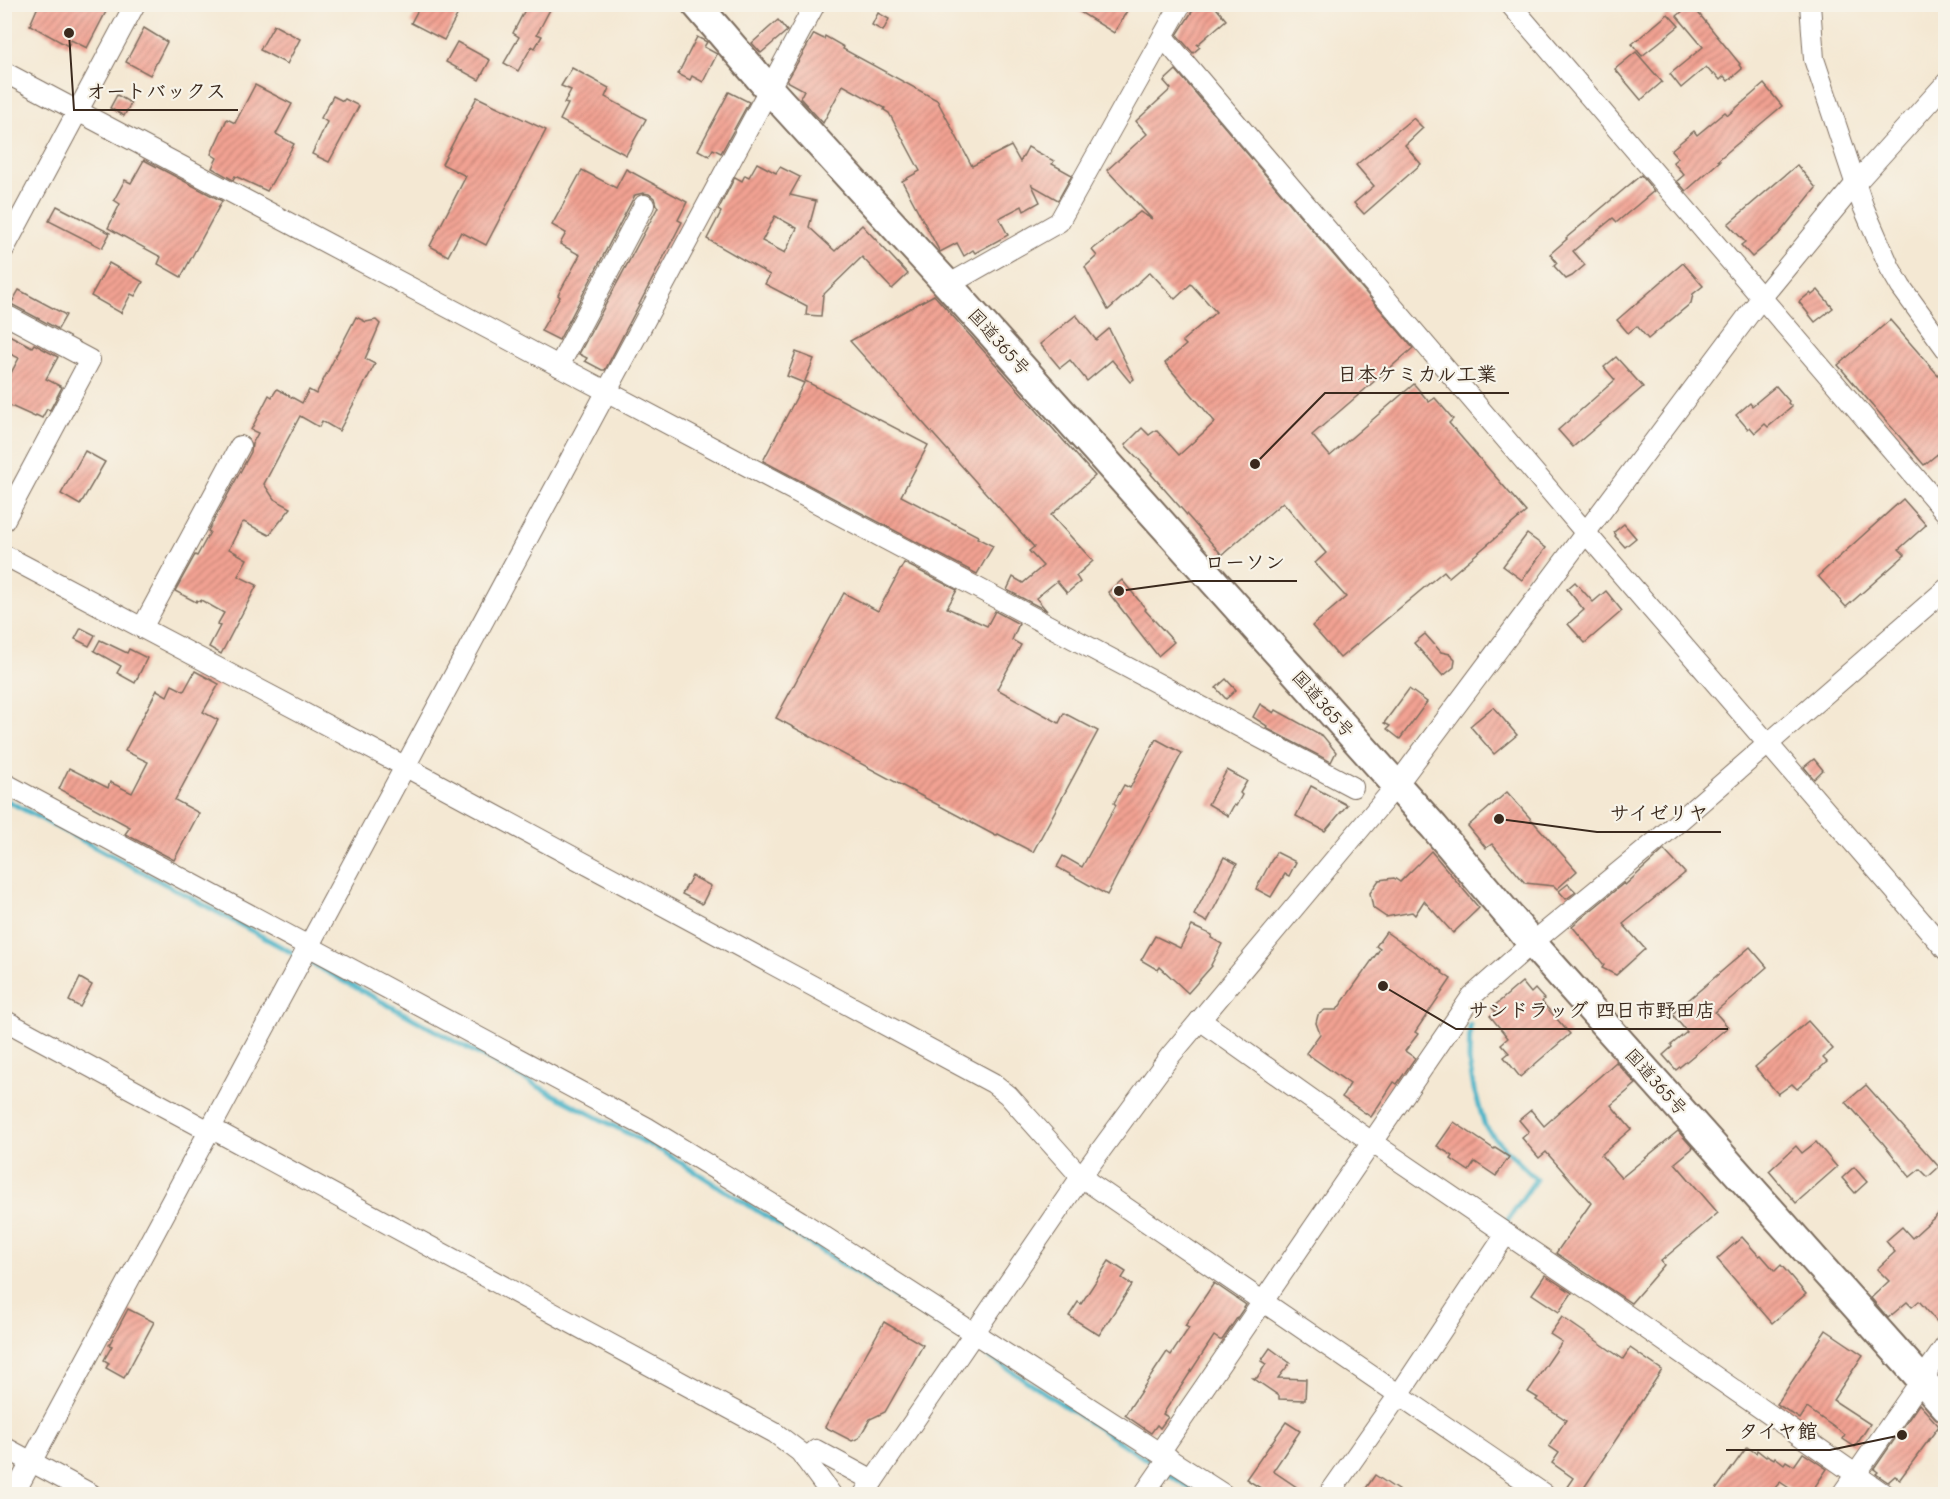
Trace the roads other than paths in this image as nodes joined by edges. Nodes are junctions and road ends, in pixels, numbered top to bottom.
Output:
1 (135, 4) edge
2 (696, 4) edge
3 (815, 4) edge
4 (1181, 4) edge
5 (1510, 4) edge
6 (1810, 4) edge
7 (1163, 37) junction
8 (4, 72) edge
9 (1946, 83) edge
10 (769, 89) junction
11 (79, 111) junction
12 (1856, 183) junction
13 (644, 205) dead end
14 (4, 249) edge
15 (948, 285) junction
16 (1762, 297) junction
17 (4, 314) edge
18 (1946, 349) edge
19 (559, 366) junction
20 (608, 392) junction
21 (240, 446) dead end
22 (1946, 513) edge
23 (4, 521) edge
24 (1585, 532) junction
25 (4, 555) edge
26 (1946, 589) edge
27 (142, 628) junction
28 (1769, 743) junction
29 (406, 767) junction
30 (4, 783) edge
31 (1396, 786) junction
32 (1353, 787) dead end
33 (1532, 942) junction
34 (308, 947) junction
35 (1946, 950) edge
36 (4, 1020) edge
37 (1200, 1020) junction
38 (209, 1131) junction
39 (1373, 1143) junction
40 (1081, 1177) junction
41 (1506, 1233) junction
42 (1263, 1302) junction
43 (974, 1333) junction
44 (1946, 1345) edge
45 (1921, 1379) junction
46 (1398, 1396) junction
47 (1946, 1407) edge
48 (4, 1447) edge
49 (1165, 1456) junction
50 (805, 1459) junction
51 (32, 1462) junction
52 (1855, 1475) junction
53 (869, 1488) edge
54 (14, 1494) edge
55 (91, 1494) edge
56 (831, 1494) edge
57 (1144, 1494) edge
58 (1223, 1494) edge
59 (1329, 1494) edge
60 (1544, 1494) edge
61 (1842, 1494) edge
62 (1884, 1494) edge

1 - 11 street
2 - 10 highway, 国道365号
3 - 10 street
4 - 7 street
5 - 16 street
6 - 12 street
7 - 15 street
7 - 24 street
8 - 11 street
9 - 12 street
10 - 15 highway, 国道365号
10 - 20 street
11 - 14 street
11 - 19 street
12 - 16 street
12 - 18 street
13 - 19 street
15 - 31 highway, 国道365号
16 - 22 street
16 - 24 street
17 - 23 street
19 - 20 street
20 - 29 street
20 - 32 street
21 - 27 street
24 - 28 street
24 - 31 street
25 - 27 street
26 - 28 street
27 - 29 street
28 - 33 street
28 - 35 street
29 - 34 street
29 - 40 street
30 - 34 street
31 - 33 highway, 国道365号
31 - 37 street
33 - 39 street
33 - 45 highway, 国道365号
34 - 38 street
34 - 43 street
36 - 38 street
37 - 39 street
37 - 40 street
38 - 50 street
38 - 51 street
39 - 41 street
39 - 42 street
40 - 42 street
40 - 43 street
41 - 46 street
41 - 52 street
42 - 46 street
42 - 49 street
43 - 49 street
43 - 53 street
44 - 45 street
45 - 47 highway, 国道365号
45 - 52 street
46 - 59 street
46 - 60 street
48 - 51 street
49 - 57 street
49 - 58 street
50 - 53 street
50 - 56 street
51 - 54 street
51 - 55 street
52 - 61 street
52 - 62 street

